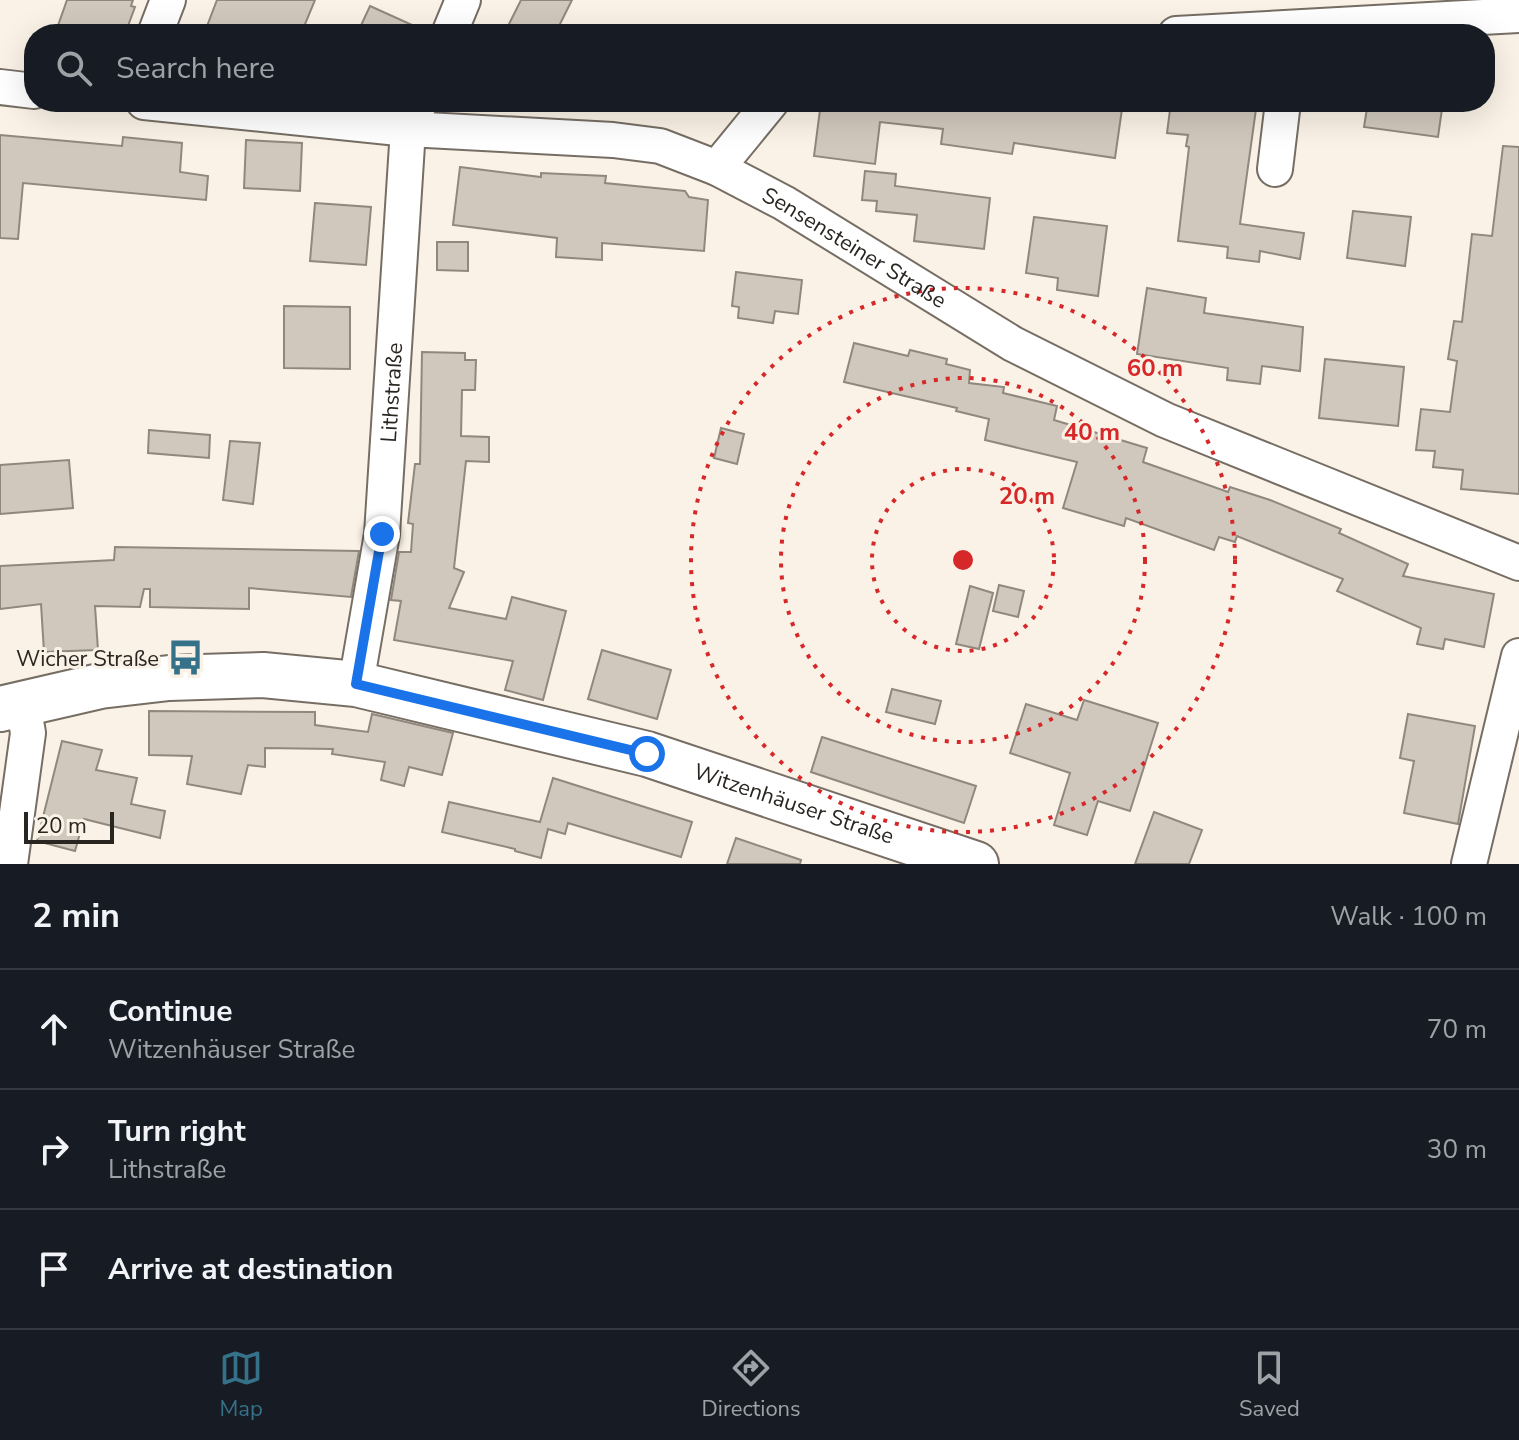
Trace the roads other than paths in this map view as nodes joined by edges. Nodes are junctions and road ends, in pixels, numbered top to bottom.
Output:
1 (168, 0) edge
2 (463, 0) edge
3 (1519, 15) edge
4 (159, 24) edge
5 (453, 24) edge
6 (1391, 24) edge
7 (0, 87) edge
8 (24, 90) edge
9 (352, 112) edge
10 (763, 112) edge
11 (1282, 112) edge
12 (414, 115) edge
13 (717, 168) junction
14 (1275, 169) dead end
15 (1519, 563) edge
16 (1519, 656) edge
17 (356, 684) junction
18 (12, 706) edge
19 (10, 864) edge
20 (976, 864) edge
21 (1469, 864) edge

1 - 4 street
2 - 5 street
3 - 6 street
7 - 8 street
9 - 12 street, Sensensteiner Straße
10 - 13 street
11 - 14 street
12 - 13 street, Sensensteiner Straße
12 - 17 street, Lithstraße
13 - 15 street, Sensensteiner Straße
16 - 21 street
17 - 18 main road, Witzenhäuser Straße
17 - 20 main road, Witzenhäuser Straße
18 - 19 street

